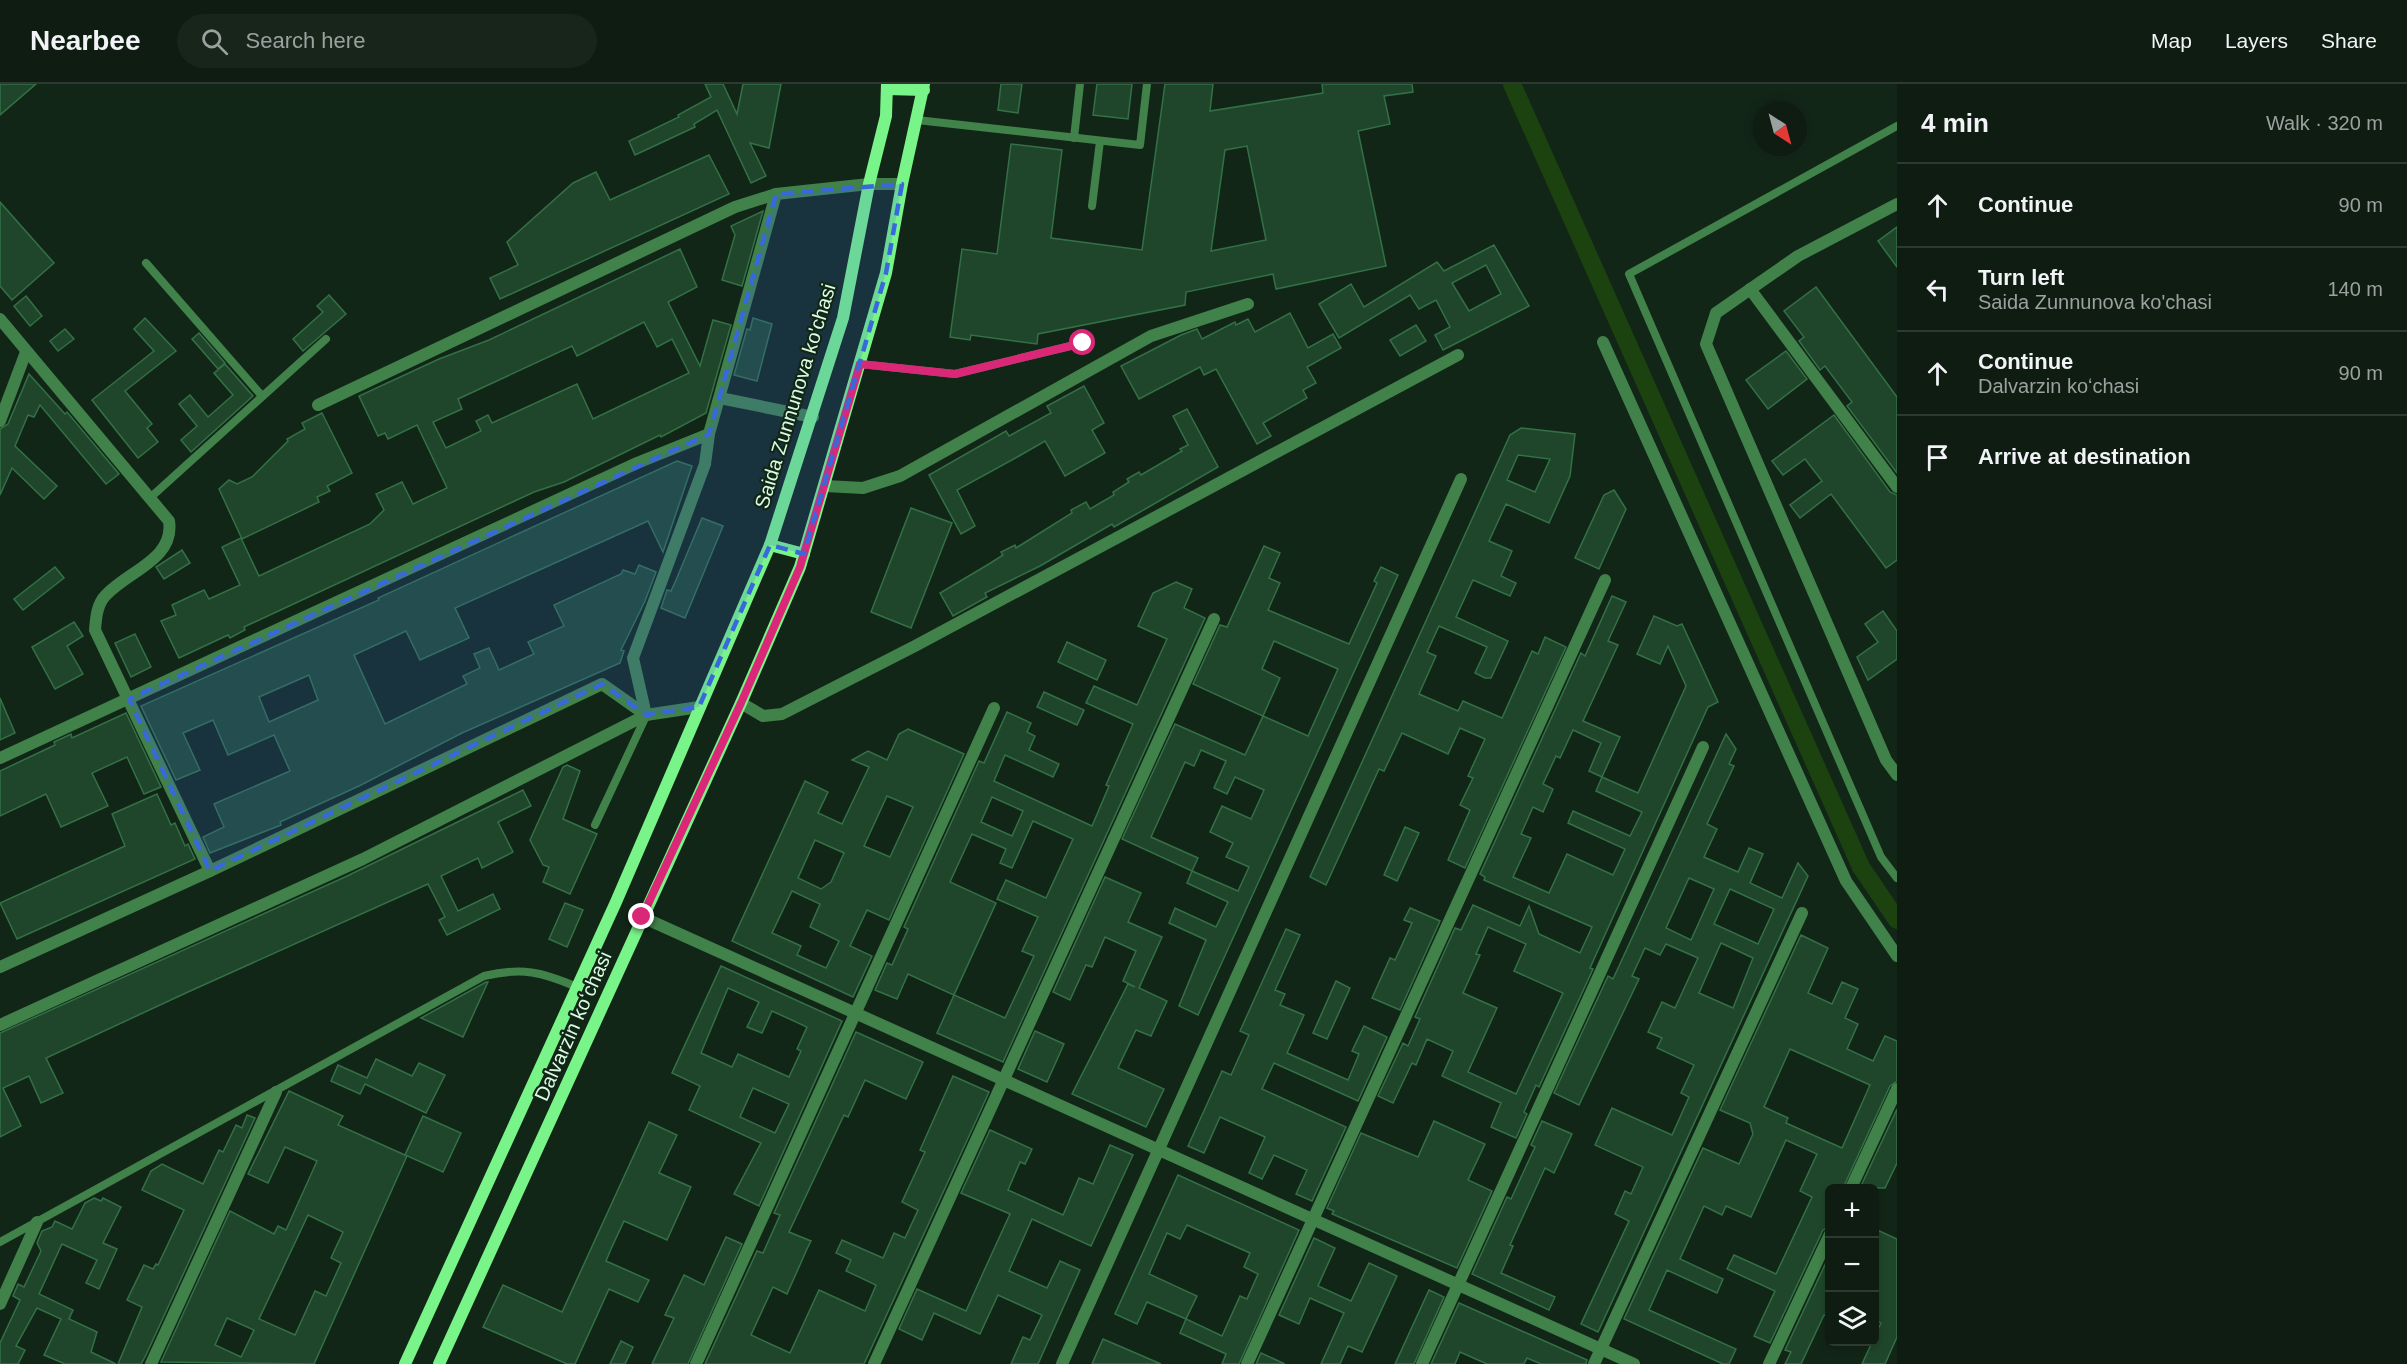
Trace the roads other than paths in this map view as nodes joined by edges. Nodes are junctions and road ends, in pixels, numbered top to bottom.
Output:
1 (1080, 84) edge
2 (1147, 84) edge
3 (887, 86) edge
4 (924, 87) edge
5 (917, 120) junction
6 (1897, 126) edge
7 (1074, 138) junction
8 (1100, 141) junction
9 (868, 184) junction
10 (902, 184) junction
11 (776, 194) junction
12 (1897, 204) edge
13 (1092, 206) dead end
14 (146, 263) dead end
15 (1750, 289) junction
16 (1248, 304) dead end
17 (0, 319) edge
18 (326, 339) dead end
19 (1603, 342) dead end
20 (1083, 343) dead end
21 (26, 352) junction
22 (1458, 355) dead end
23 (860, 364) junction
24 (262, 396) junction
25 (720, 398) junction
26 (318, 405) dead end
27 (813, 417) junction
28 (0, 422) edge
29 (709, 434) junction
30 (1461, 479) dead end
31 (825, 486) junction
32 (1897, 487) edge
33 (151, 497) junction
34 (770, 545) junction
35 (804, 554) junction
36 (1605, 579) dead end
37 (1214, 619) dead end
38 (129, 699) junction
39 (741, 703) junction
40 (699, 707) junction
41 (994, 708) dead end
42 (646, 715) junction
43 (1703, 747) dead end
44 (0, 758) edge
45 (1897, 775) edge
46 (595, 825) dead end
47 (210, 871) junction
48 (1897, 878) edge
49 (1802, 913) dead end
50 (642, 917) junction
51 (1897, 956) edge
52 (0, 967) edge
53 (577, 987) junction
54 (854, 1013) junction
55 (0, 1025) edge
56 (1002, 1080) junction
57 (1897, 1089) edge
58 (276, 1092) junction
59 (1158, 1150) junction
60 (1853, 1184) edge
61 (1312, 1219) junction
62 (37, 1222) junction
63 (1828, 1238) edge
64 (0, 1242) edge
65 (1457, 1284) junction
66 (0, 1304) edge
67 (1601, 1349) junction
68 (151, 1364) edge
69 (405, 1364) edge
70 (439, 1364) edge
71 (696, 1364) edge
72 (874, 1364) edge
73 (1062, 1364) edge
74 (1247, 1364) edge
75 (1422, 1364) edge
76 (1594, 1364) edge
77 (1634, 1364) edge
78 (1769, 1364) edge

1 - 7 lane
2 - 8 lane
3 - 4 main road
3 - 9 main road, Saida Zunnunova ko'chasi
4 - 5 main road
5 - 7 lane
5 - 10 main road
6 - 48 lane
7 - 8 lane
8 - 13 lane
9 - 10 street
9 - 11 street
9 - 27 main road, Saida Zunnunova ko'chasi
10 - 23 main road
11 - 25 street
11 - 26 street
12 - 15 street
14 - 24 lane
15 - 32 street
15 - 45 street
16 - 31 street
17 - 21 street
18 - 24 lane
19 - 51 street
20 - 23 lane
21 - 28 street
21 - 33 street
22 - 39 street
23 - 31 main road
24 - 33 lane
25 - 27 street
25 - 29 street
27 - 34 main road, Saida Zunnunova ko'chasi
29 - 38 street
29 - 42 street
30 - 59 street
31 - 35 main road
33 - 38 street
34 - 35 main road
34 - 40 main road, Saida Zunnunova ko'chasi
35 - 39 main road
36 - 61 street
37 - 56 street
38 - 44 street
38 - 47 street
39 - 50 main road, Dalvarzin koʻchasi
40 - 42 street
40 - 53 main road, Dalvarzin koʻchasi
41 - 54 street
42 - 46 lane
42 - 47 street
42 - 55 street
43 - 65 street
47 - 52 street
49 - 67 street
50 - 54 street
50 - 70 main road, Dalvarzin koʻchasi
53 - 58 lane
53 - 69 main road, Dalvarzin koʻchasi
54 - 56 street
54 - 71 street
56 - 59 street
56 - 72 street
57 - 60 street
58 - 62 lane
58 - 68 street
59 - 61 street
59 - 73 street
61 - 65 street
61 - 74 street
62 - 64 lane
62 - 66 street
63 - 78 street
65 - 67 street
65 - 75 street
67 - 76 street
67 - 77 street

